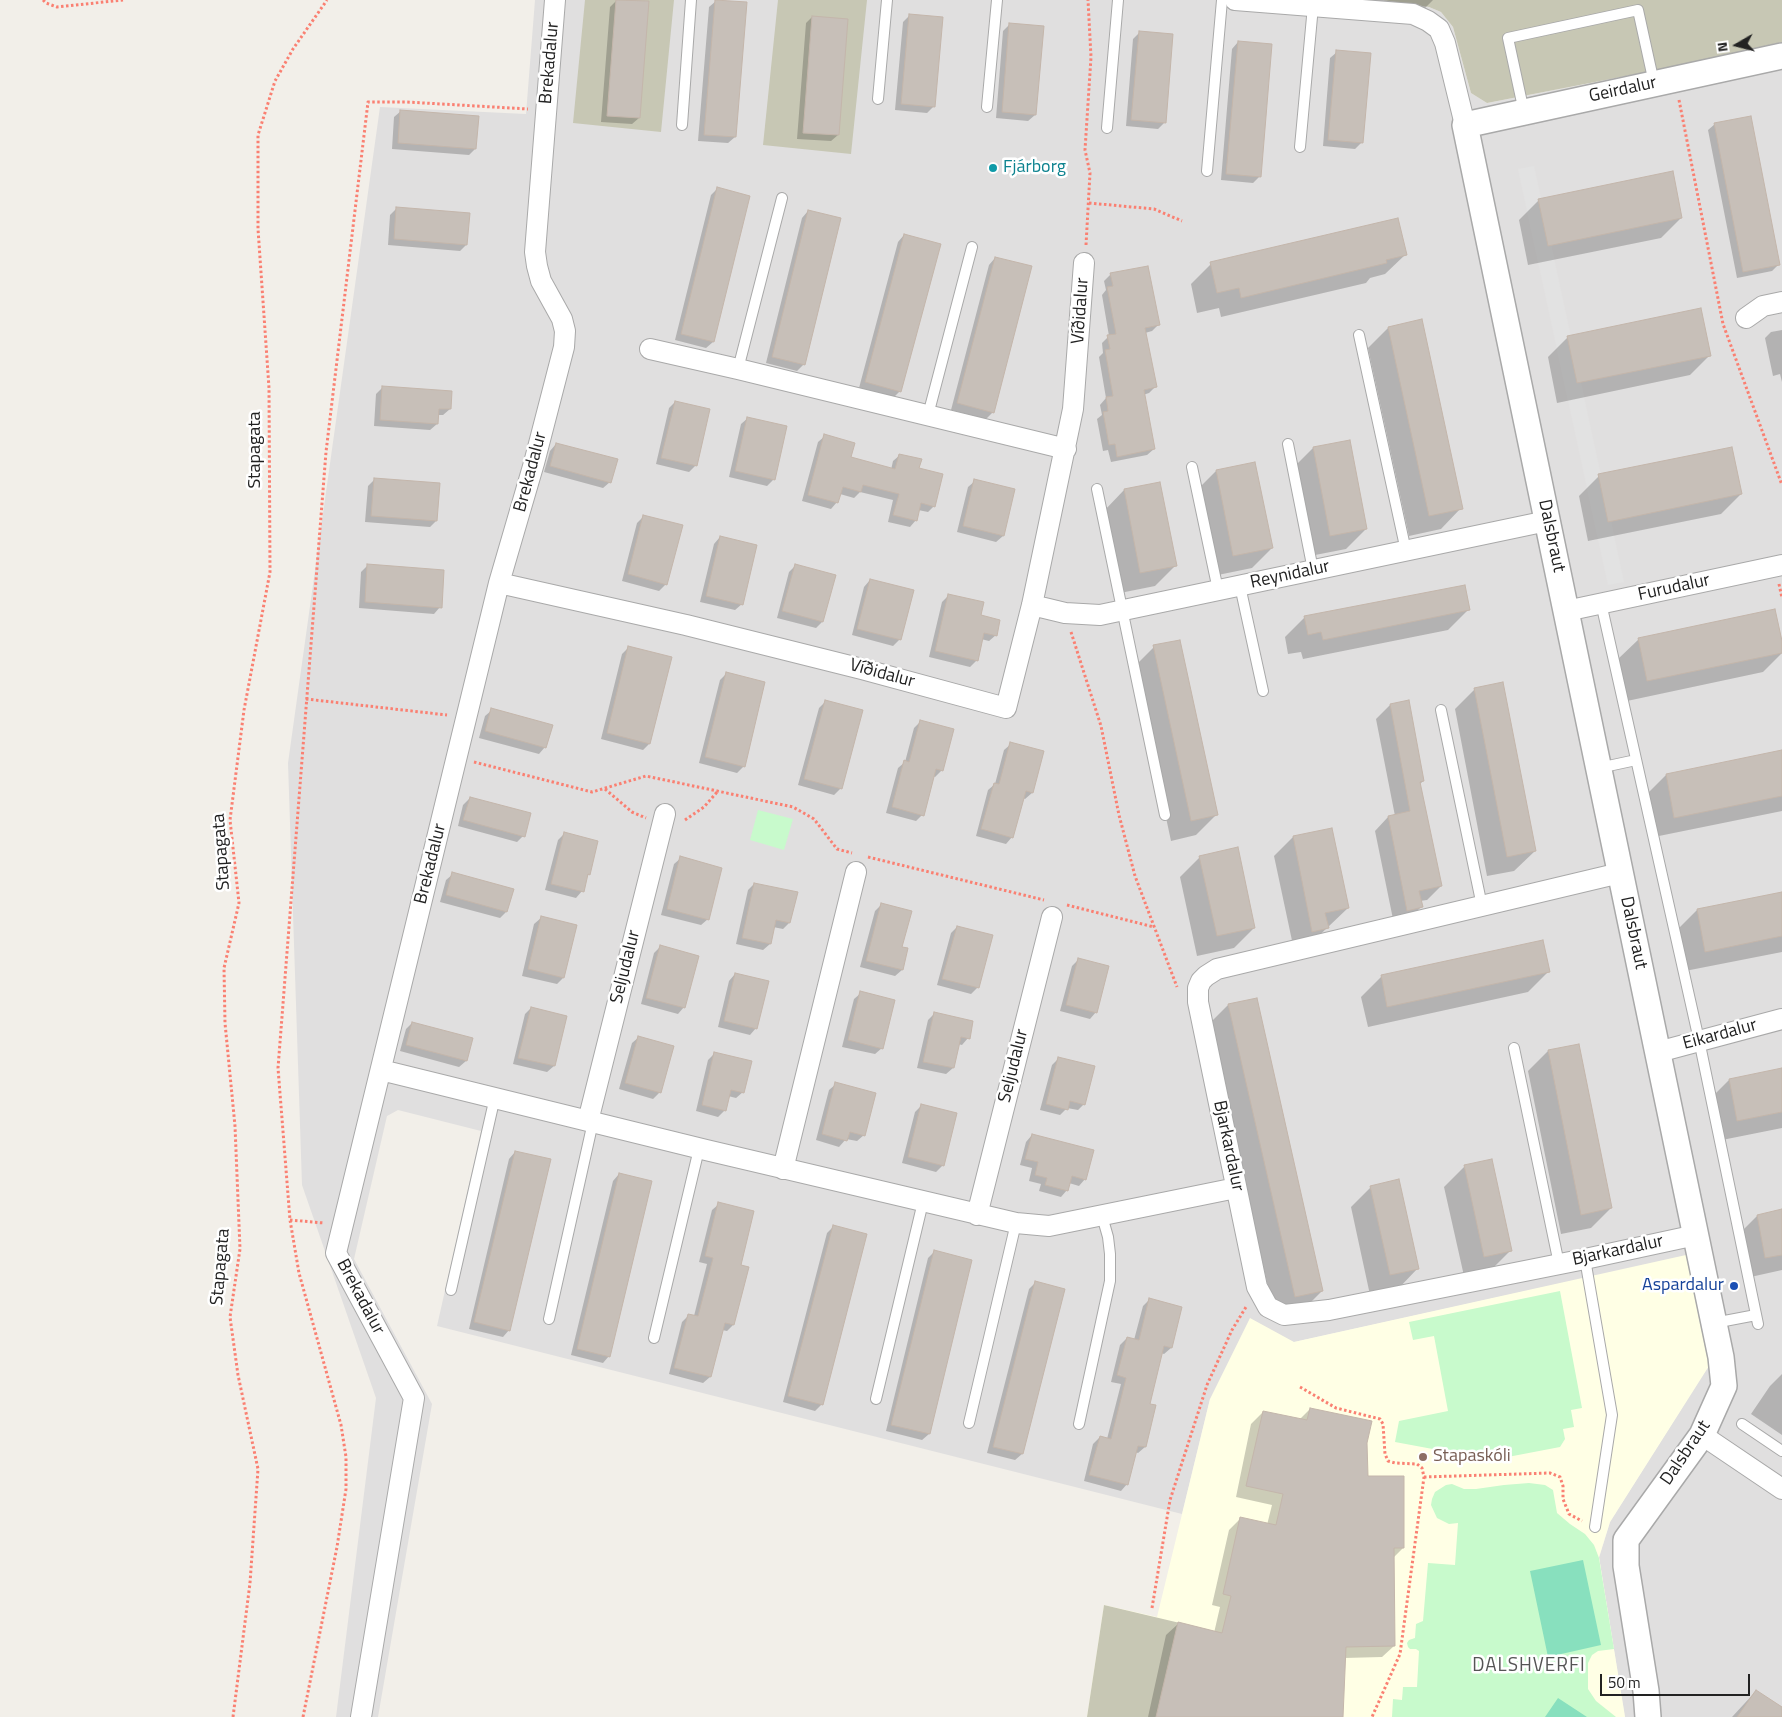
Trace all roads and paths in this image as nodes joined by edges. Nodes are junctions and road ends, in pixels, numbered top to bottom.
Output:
1 (43, 0) edge
2 (123, 0) edge
3 (327, 0) edge
4 (555, 0) edge
5 (691, 0) edge
6 (886, 0) edge
7 (997, 0) edge
8 (1088, 0) edge
9 (1118, 0) edge
10 (1222, 0) edge
11 (1235, 0) edge
12 (1346, 4) edge
13 (1313, 6) junction
14 (1782, 56) edge
15 (1666, 87) junction
16 (878, 99) dead end
17 (987, 107) dead end
18 (546, 110) junction
19 (1524, 112) junction
20 (682, 125) dead end
21 (1465, 125) junction
22 (1107, 128) dead end
23 (1300, 147) dead end
24 (1207, 171) dead end
25 (782, 198) dead end
26 (1089, 202) junction
27 (1182, 221) dead end
28 (972, 247) dead end
29 (1084, 263) joint
30 (1782, 302) edge
31 (1746, 318) dead end
32 (1359, 335) dead end
33 (650, 349) dead end
34 (738, 368) junction
35 (928, 415) junction
36 (1288, 444) dead end
37 (1066, 449) junction
38 (1192, 467) dead end
39 (1782, 485) edge
40 (1096, 489) dead end
41 (1547, 521) junction
42 (1406, 550) junction
43 (1782, 565) edge
44 (1313, 570) junction
45 (499, 583) junction
46 (1240, 586) junction
47 (1218, 590) junction
48 (1601, 603) junction
49 (1032, 605) junction
50 (1122, 610) junction
51 (1566, 611) junction
52 (1065, 612) junction
53 (1263, 691) dead end
54 (306, 699) junction
55 (1441, 710) dead end
56 (466, 717) junction
57 (457, 758) junction
58 (1636, 760) junction
59 (1599, 768) junction
60 (665, 814) dead end
61 (1165, 815) dead end
62 (856, 872) dead end
63 (1620, 872) junction
64 (1482, 906) junction
65 (1055, 908) junction
66 (1154, 927) junction
67 (1198, 1002) junction
68 (1782, 1019) edge
69 (1699, 1040) junction
70 (1514, 1048) dead end
71 (1658, 1052) junction
72 (381, 1070) junction
73 (495, 1097) junction
74 (590, 1121) junction
75 (700, 1148) junction
76 (782, 1169) junction
77 (1236, 1188) junction
78 (923, 1202) junction
79 (977, 1215) junction
80 (1102, 1216) junction
81 (290, 1220) junction
82 (1016, 1223) junction
83 (343, 1225) junction
84 (1696, 1235) junction
85 (1585, 1259) junction
86 (1559, 1264) junction
87 (1257, 1287) junction
88 (451, 1290) dead end
89 (549, 1319) dead end
90 (1714, 1323) junction
91 (654, 1338) dead end
92 (1300, 1386) dead end
93 (876, 1399) dead end
94 (969, 1423) dead end
95 (1079, 1424) dead end
96 (1742, 1424) dead end
97 (1702, 1435) junction
98 (1782, 1451) edge
99 (1424, 1477) junction
100 (1780, 1484) edge
101 (1595, 1527) joint
102 (1152, 1608) dead end
103 (232, 1717) edge
104 (303, 1717) edge
105 (361, 1717) edge
106 (1372, 1717) edge
107 (1648, 1717) edge

1 - 2 path
3 - 103 path, Stapagata
4 - 18 street, Brekadalur
5 - 20 lane
6 - 16 lane
7 - 17 lane
8 - 26 path
9 - 22 lane
10 - 24 lane
11 - 13 street
12 - 13 street
12 - 21 street
13 - 23 lane
14 - 15 street, Geirdalur
15 - 19 street, Geirdalur
15 - 19 lane
15 - 39 path
18 - 45 street, Brekadalur
18 - 54 path
19 - 21 street, Geirdalur
21 - 41 street, Dalsbraut
25 - 34 lane
26 - 27 path
26 - 29 path
28 - 35 lane
29 - 37 street, Víðidalur
30 - 31 street
32 - 42 lane
33 - 34 street
34 - 35 street
35 - 37 street
36 - 44 lane
37 - 49 street, Víðidalur
38 - 47 lane
40 - 50 lane
41 - 42 street, Reynidalur
41 - 51 street, Dalsbraut
42 - 44 street, Reynidalur
43 - 48 street, Furudalur
44 - 46 street, Reynidalur
45 - 49 street, Víðidalur
45 - 56 street, Brekadalur
46 - 47 street, Reynidalur
46 - 53 lane
47 - 50 street, Reynidalur
48 - 51 street, Furudalur
48 - 58 lane
49 - 52 street, Reynidalur
50 - 52 street, Reynidalur
50 - 61 lane
51 - 59 street, Dalsbraut
52 - 66 path
54 - 56 path
54 - 81 path
55 - 64 lane
56 - 57 street, Brekadalur
57 - 65 path
57 - 72 street, Brekadalur
58 - 59 lane
58 - 69 lane
59 - 63 street, Dalsbraut
60 - 74 street, Seljudalur
62 - 76 street
63 - 64 street, Bjarkardalur
63 - 71 street, Dalsbraut
64 - 67 street, Bjarkardalur
65 - 66 path
65 - 79 street, Seljudalur
66 - 67 path
67 - 77 street, Bjarkardalur
68 - 69 street, Eikardalur
69 - 71 street, Eikardalur
69 - 90 lane
70 - 86 lane
71 - 84 street, Dalsbraut
72 - 73 street
72 - 83 street, Brekadalur
73 - 74 street
73 - 88 lane
74 - 75 street
74 - 89 lane, Seljudalur
75 - 76 street
75 - 91 lane
76 - 78 street
77 - 80 street
77 - 87 street, Bjarkardalur
78 - 79 street
78 - 93 lane
79 - 82 street
80 - 82 street
80 - 95 lane
81 - 83 path
81 - 104 path
82 - 94 lane
83 - 105 street, Brekadalur
84 - 85 street, Bjarkardalur
84 - 90 street, Dalsbraut
85 - 86 street, Bjarkardalur
85 - 101 lane
86 - 87 street, Bjarkardalur
87 - 102 path
90 - 97 street, Dalsbraut
92 - 99 path
96 - 98 lane
97 - 100 street
97 - 107 street, Dalsbraut
99 - 101 path
99 - 106 path

